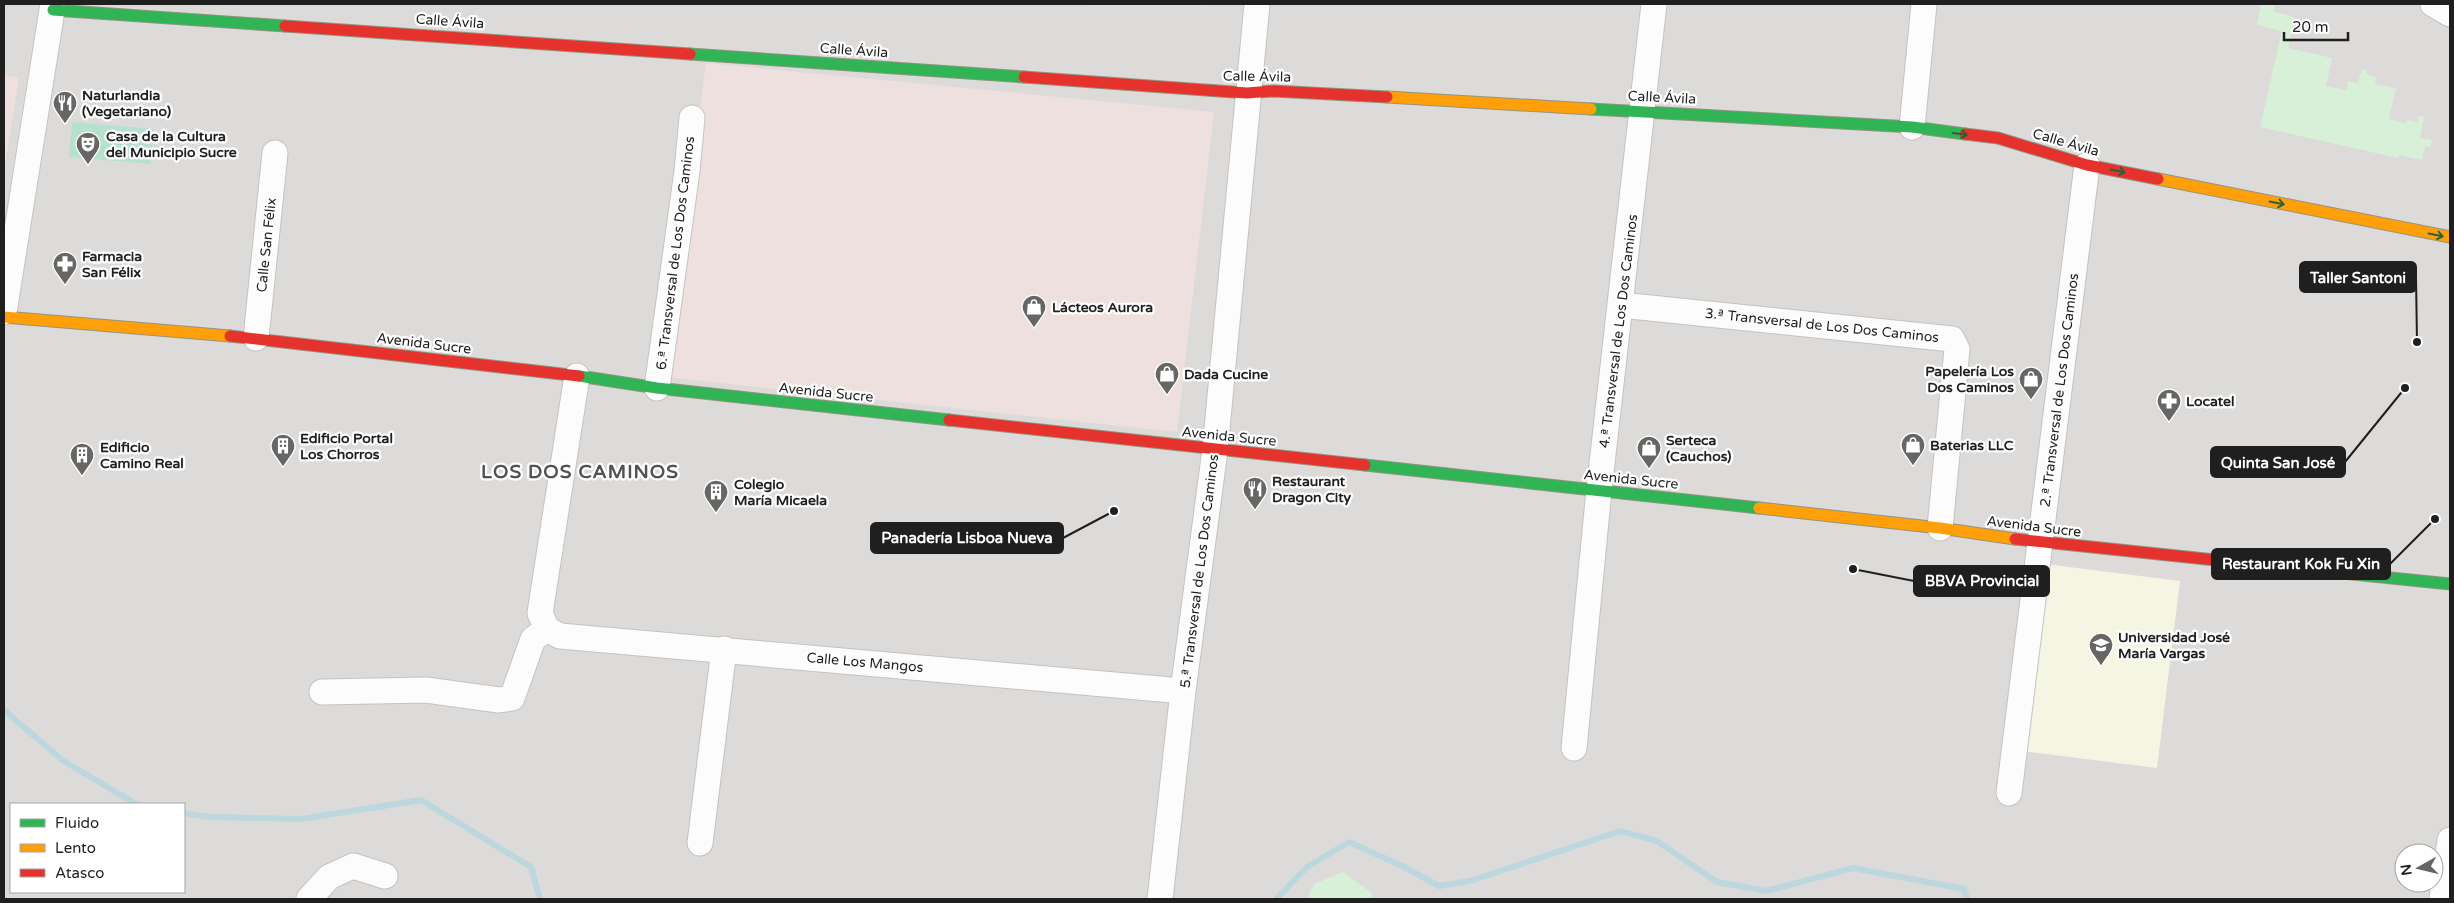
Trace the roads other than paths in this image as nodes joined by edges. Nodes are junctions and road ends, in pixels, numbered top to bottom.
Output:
1 (1257, 4) edge
2 (1654, 4) edge
3 (1924, 4) edge
4 (53, 7) edge
5 (1247, 93) junction
6 (1643, 110) junction
7 (692, 118) dead end
8 (1912, 127) junction
9 (274, 153) dead end
10 (2087, 165) junction
11 (2450, 237) edge
12 (1621, 305) junction
13 (4, 312) edge
14 (4, 317) edge
15 (256, 338) junction
16 (577, 376) junction
17 (657, 388) junction
18 (1215, 450) junction
19 (1599, 490) junction
20 (1940, 528) junction
21 (2040, 544) junction
22 (2450, 584) edge
23 (547, 629) junction
24 (724, 649) junction
25 (1183, 691) junction
26 (322, 692) dead end
27 (1574, 748) dead end
28 (2010, 793) dead end
29 (2450, 840) edge
30 (700, 843) dead end
31 (386, 876) dead end
32 (309, 899) edge
33 (1160, 899) edge
34 (2442, 899) edge

1 - 5 street, 5.ª Transversal de Los Dos Caminos
2 - 6 street, 4.ª Transversal de Los Dos Caminos
3 - 8 street
4 - 5 main road, Calle Ávila
4 - 13 street
5 - 6 main road, Calle Ávila
5 - 18 street, 5.ª Transversal de Los Dos Caminos
6 - 8 main road, Calle Ávila
6 - 12 street, 4.ª Transversal de Los Dos Caminos
7 - 17 street, 6.ª Transversal de Los Dos Caminos
8 -> 10 main road, Calle Ávila
9 - 15 street, Calle San Félix
10 -> 11 main road, Calle Ávila
10 - 21 street, 2.ª Transversal de Los Dos Caminos
12 - 19 street, 4.ª Transversal de Los Dos Caminos
12 - 20 street, 3.ª Transversal de Los Dos Caminos
14 - 15 main road, Avenida Sucre
15 - 16 main road, Avenida Sucre
16 - 17 main road, Avenida Sucre
16 - 23 street
17 - 18 main road, Avenida Sucre
18 - 19 main road, Avenida Sucre
18 - 25 street, 5.ª Transversal de Los Dos Caminos
19 - 20 main road, Avenida Sucre
19 - 27 street, 4.ª Transversal de Los Dos Caminos
20 - 21 main road, Avenida Sucre
21 - 22 main road, Avenida Sucre
21 - 28 street, 2.ª Transversal de Los Dos Caminos
23 - 24 street, Calle Los Mangos
23 - 26 street
24 - 25 street, Calle Los Mangos
24 - 30 street
25 - 33 street, 5.ª Transversal de Los Dos Caminos
29 - 34 street
31 - 32 street

